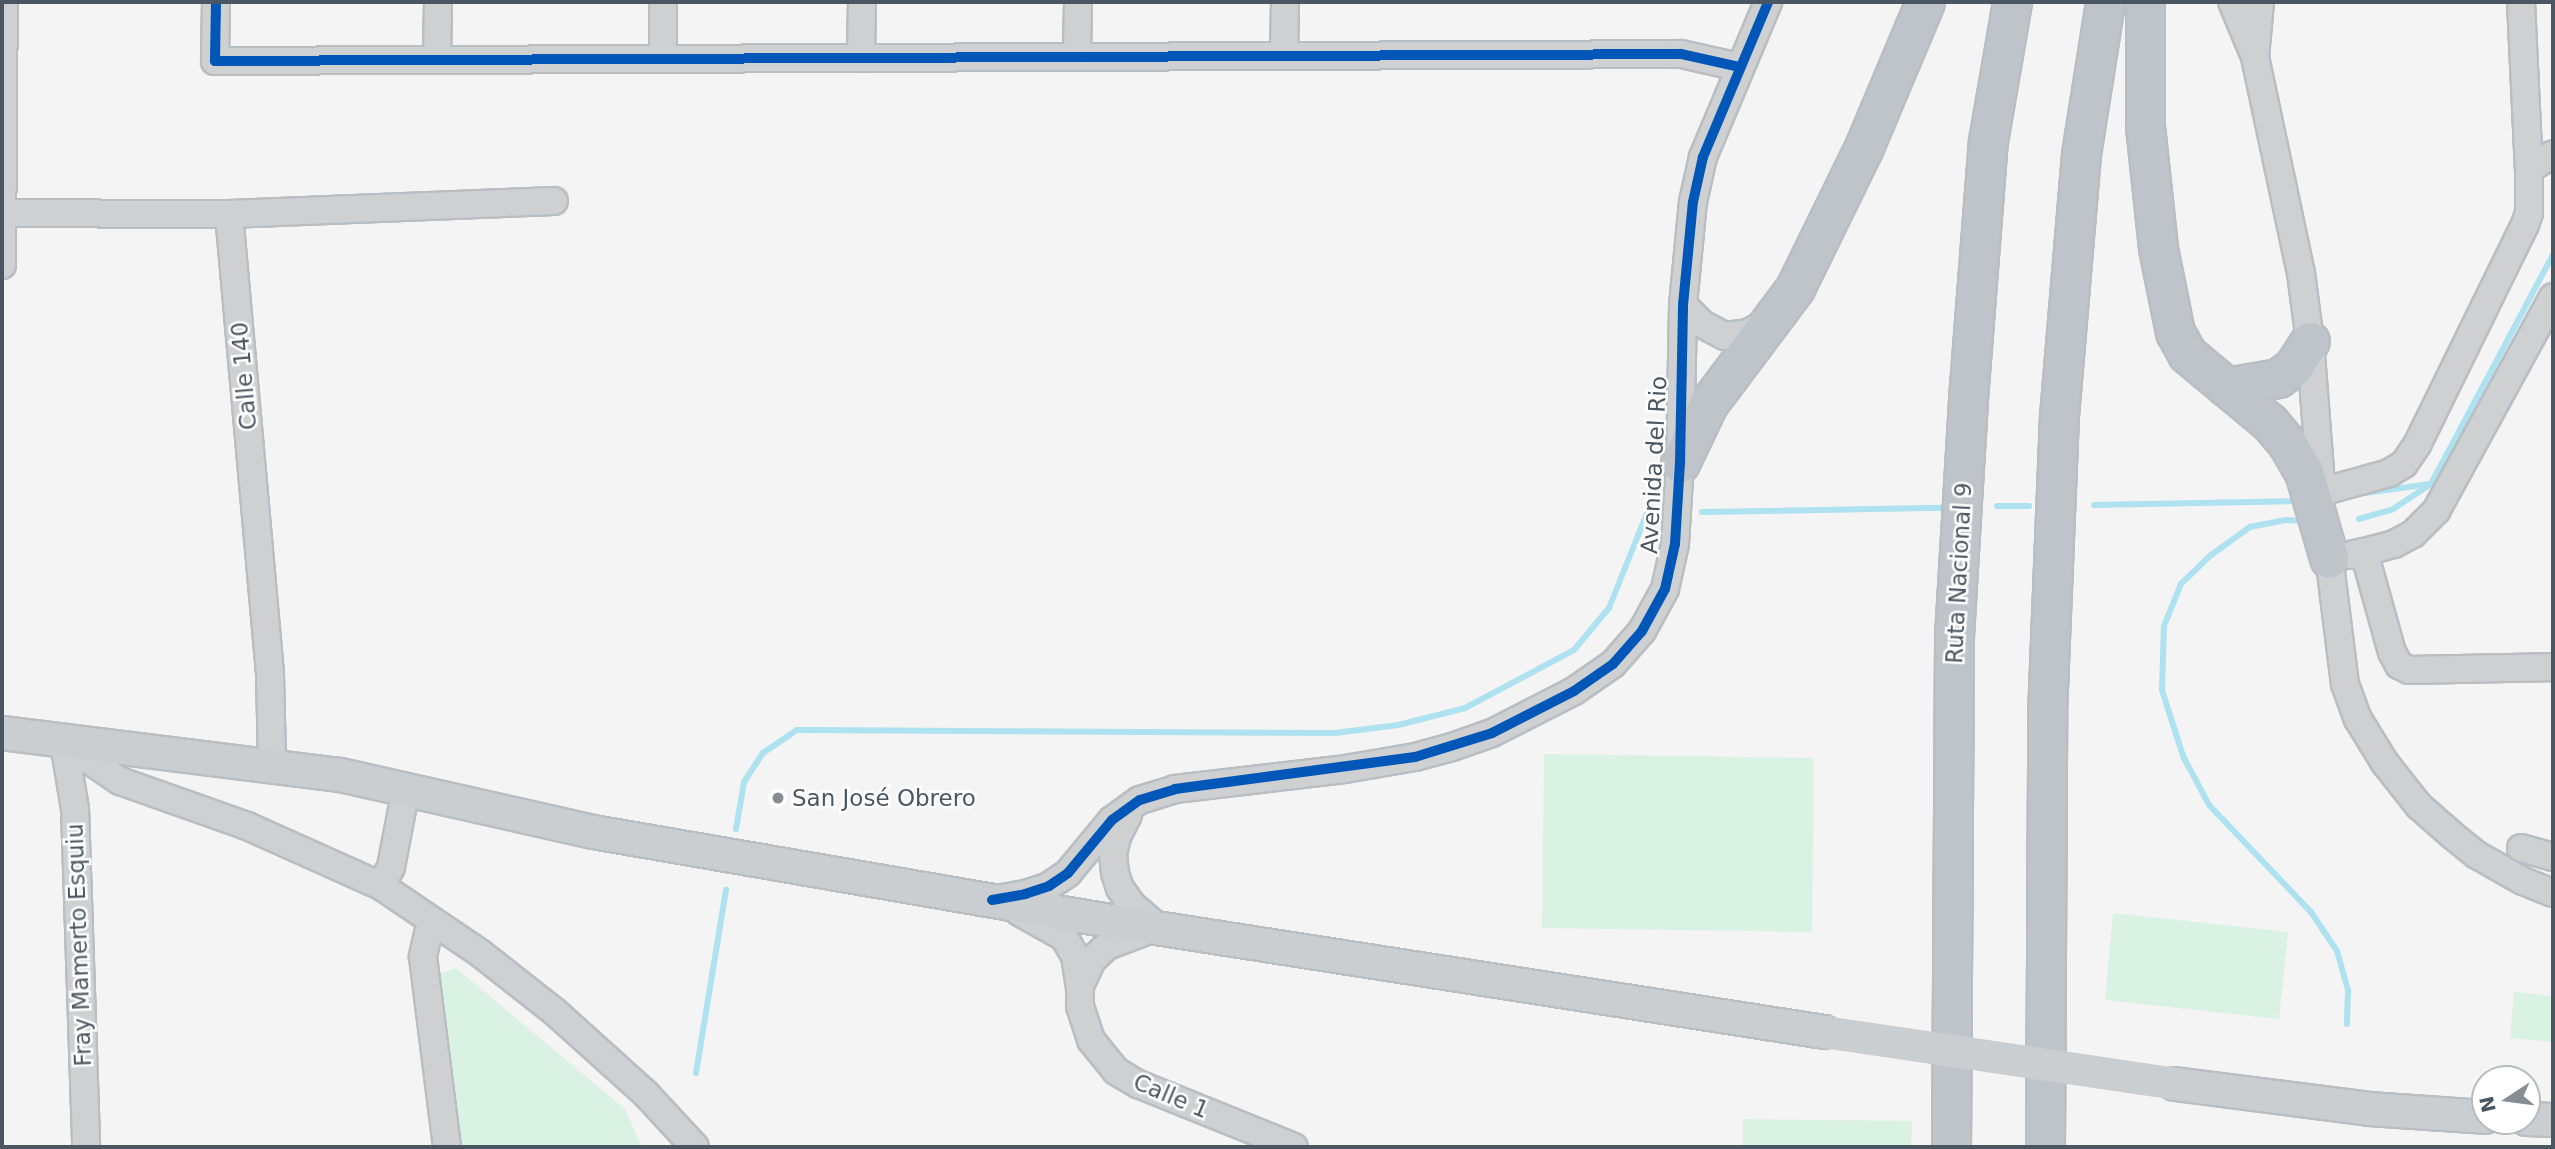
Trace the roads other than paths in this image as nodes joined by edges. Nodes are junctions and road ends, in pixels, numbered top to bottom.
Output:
1 (4, 2) edge
2 (216, 2) edge
3 (438, 2) edge
4 (663, 2) edge
5 (862, 2) edge
6 (1078, 2) edge
7 (1285, 2) edge
8 (1769, 2) edge
9 (1925, 2) edge
10 (2012, 2) edge
11 (2105, 2) edge
12 (2145, 2) edge
13 (2232, 2) edge
14 (2260, 2) edge
15 (2521, 2) edge
16 (1077, 55) junction
17 (1284, 55) junction
18 (2255, 57) junction
19 (663, 58) junction
20 (861, 58) junction
21 (437, 59) junction
22 (1739, 67) junction
23 (2553, 154) edge
24 (2529, 169) junction
25 (554, 201) dead end
26 (2, 213) edge
27 (229, 214) junction
28 (2, 265) edge
29 (2553, 297) edge
30 (1683, 305) junction
31 (1771, 320) junction
32 (2310, 341) junction
33 (2226, 387) junction
34 (1680, 463) junction
35 (2321, 492) junction
36 (2364, 552) junction
37 (2329, 558) junction
38 (2553, 667) edge
39 (2, 733) edge
40 (64, 743) junction
41 (2, 747) edge
42 (272, 764) junction
43 (406, 789) junction
44 (1140, 800) junction
45 (2521, 848) dead end
46 (2553, 857) edge
47 (381, 886) junction
48 (2553, 892) edge
49 (992, 900) junction
50 (430, 921) junction
51 (1157, 927) junction
52 (1080, 986) junction
53 (2471, 1116) edge
54 (86, 1147) edge
55 (447, 1147) edge
56 (695, 1147) edge
57 (1294, 1147) edge
58 (1951, 1147) edge
59 (2045, 1147) edge

1 - 26 street
2 - 21 street
3 - 21 street
4 - 19 street
5 - 20 street
6 - 16 street
7 - 17 street
8 - 22 street, Avenida del Rio
9 - 31 highway
10 - 58 highway, Ruta Nacional 9
11 - 59 highway
12 - 33 highway
13 - 18 street
14 - 18 street
15 - 24 street
16 - 17 street
16 - 20 street
17 - 22 street
18 - 32 street
19 - 20 street
19 - 21 street
22 - 30 street, Avenida del Rio
23 - 24 street
24 - 35 street
25 - 27 street
26 - 27 street
26 - 28 street
27 - 42 street, Calle 140
29 - 36 street
30 - 31 street
30 - 34 street, Avenida del Rio
31 - 34 highway
32 - 33 highway
32 - 35 street
33 - 37 highway
34 - 44 street, Avenida del Rio
35 - 37 street
36 - 37 street
36 - 38 street
37 - 48 street
39 - 40 main road
40 - 41 main road
40 - 42 main road
40 - 47 street
40 - 54 street, Fray Mamerto Esquiu
42 - 43 main road
43 - 47 street
43 - 49 main road
44 - 49 street, Avenida del Rio
44 - 51 street
45 - 46 street
47 - 50 street
49 - 51 main road
49 - 52 street, Calle 1
50 - 55 street
50 - 56 street
51 - 52 street
51 - 53 main road, bridge
52 - 57 street, Calle 1

